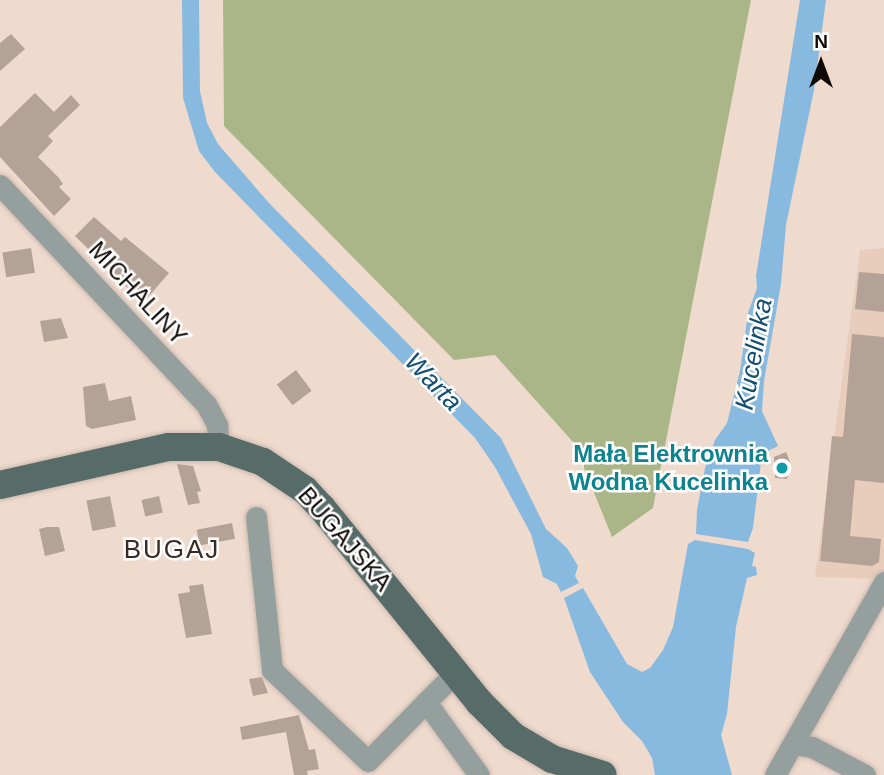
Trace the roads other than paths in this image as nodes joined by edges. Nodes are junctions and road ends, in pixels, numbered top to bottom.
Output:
1 (0, 185) edge
2 (219, 447) junction
3 (0, 485) edge
4 (256, 517) dead end
5 (884, 582) edge
6 (879, 605) edge
7 (455, 673) junction
8 (426, 702) junction
9 (793, 744) junction
10 (479, 775) edge
11 (603, 775) edge
12 (775, 775) edge
13 (865, 775) edge

1 - 2 street, MICHALINY
2 - 3 main road, BUGAJSKA
2 - 7 main road, BUGAJSKA
4 - 8 street
5 - 6 street
6 - 9 street
7 - 8 street
7 - 11 main road, BUGAJSKA
8 - 10 street
9 - 12 street
9 - 13 street

